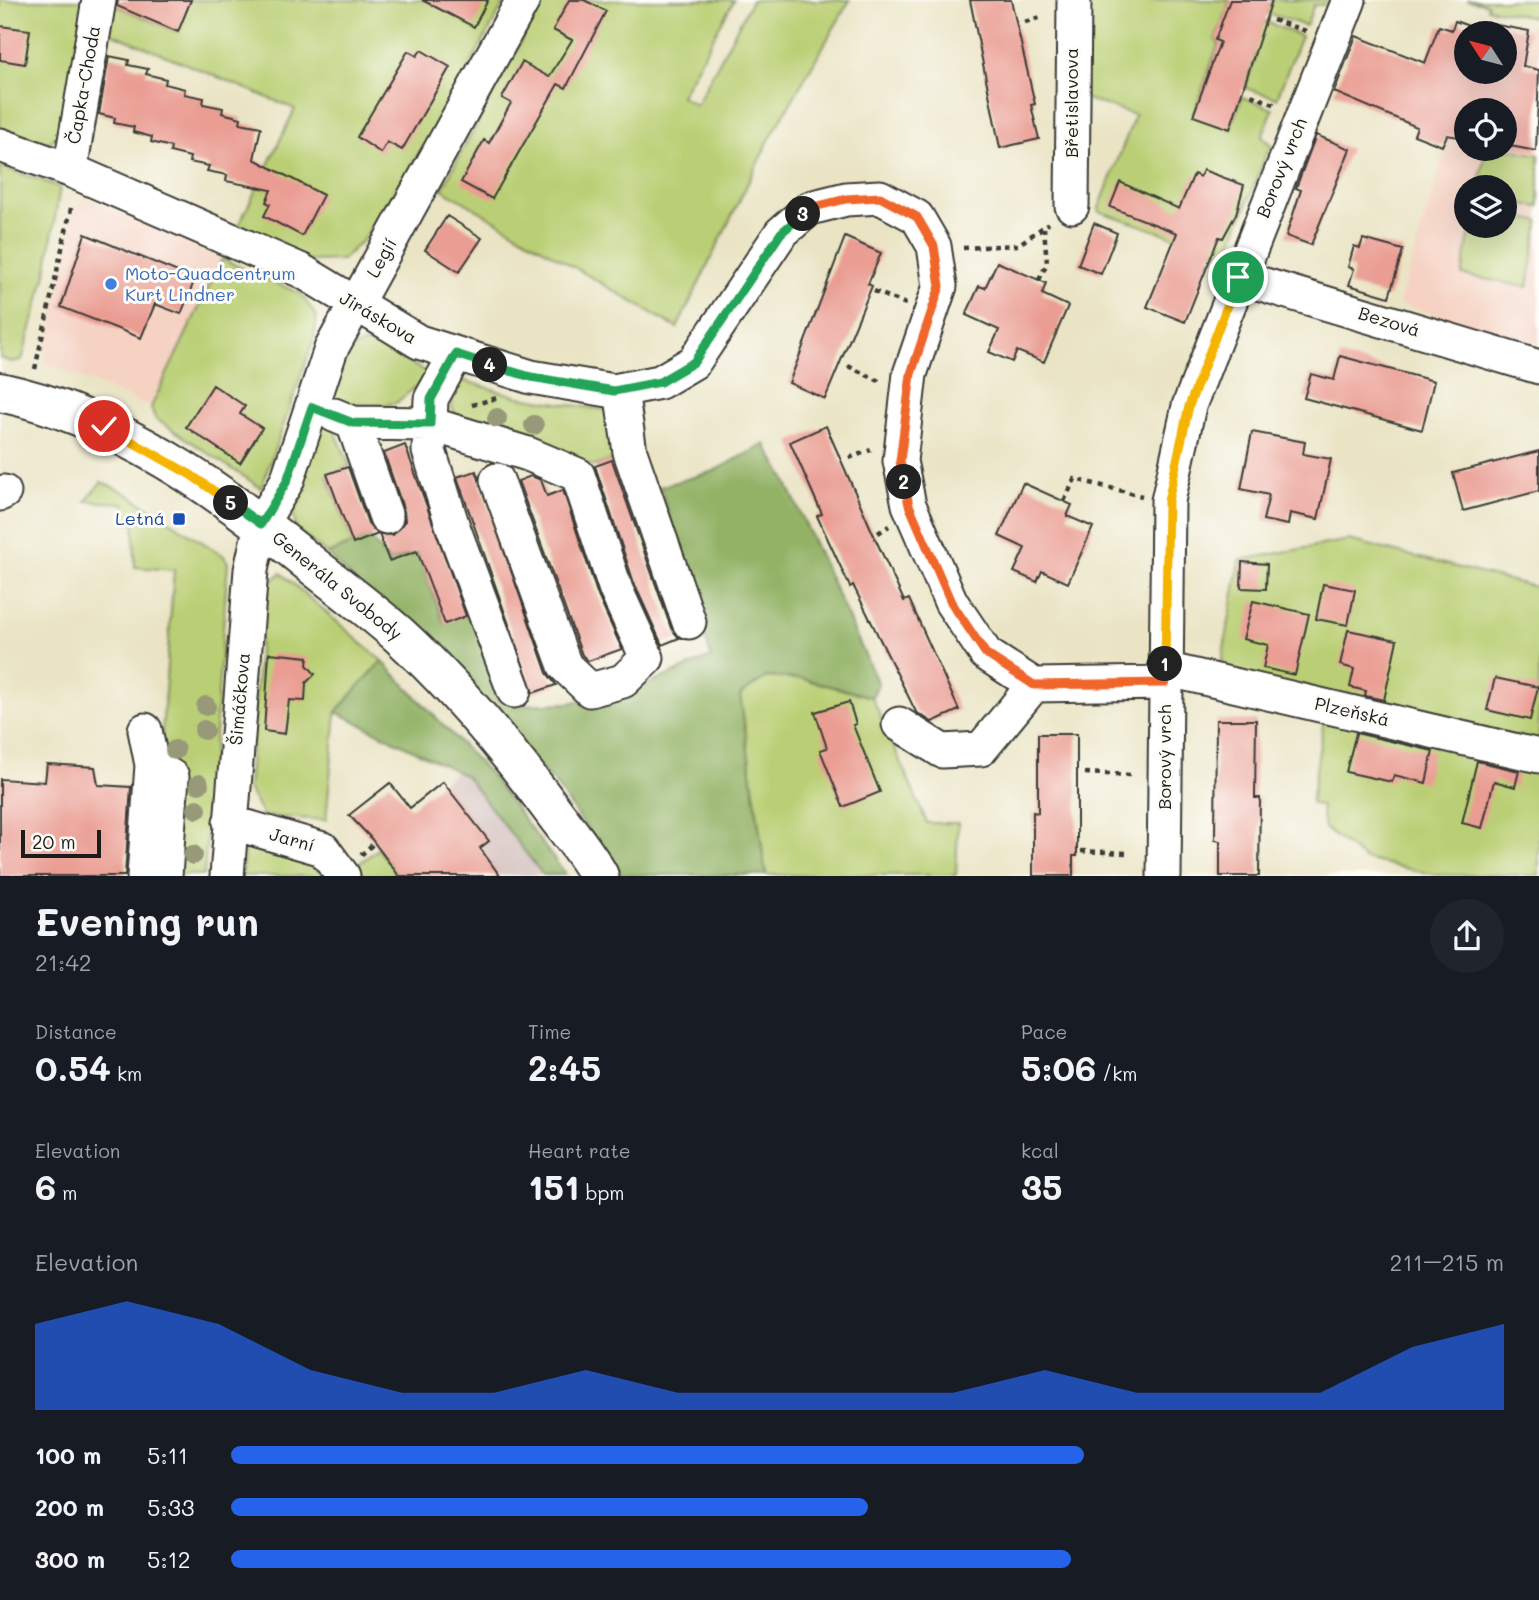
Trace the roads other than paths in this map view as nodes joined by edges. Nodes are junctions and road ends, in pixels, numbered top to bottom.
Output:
1 (99, 0) edge
2 (523, 0) edge
3 (1074, 0) edge
4 (1349, 0) edge
5 (0, 145) edge
6 (73, 180) junction
7 (1072, 206) road end
8 (1238, 277) junction
9 (357, 303) junction
10 (456, 354) junction
11 (1539, 368) edge
12 (621, 390) junction
13 (0, 392) edge
14 (312, 407) junction
15 (430, 420) junction
16 (353, 423) junction
17 (497, 480) dead end
18 (386, 517) dead end
19 (261, 524) junction
20 (690, 622) dead end
21 (1165, 676) junction
22 (1034, 685) junction
23 (514, 691) dead end
24 (899, 724) dead end
25 (145, 730) dead end
26 (1539, 756) edge
27 (152, 765) junction
28 (230, 822) junction
29 (144, 876) edge
30 (165, 876) edge
31 (227, 876) edge
32 (343, 876) edge
33 (599, 876) edge
34 (1164, 876) edge

1 - 6 street, Čapka-Choda
2 - 9 street, Legií
3 - 7 street, Břetislavova
4 - 8 street, Borový vrch
5 - 6 street, Jiráskova
6 - 9 street, Jiráskova
8 - 11 street, Bezová
8 - 21 street, Borový vrch
9 - 10 street, Jiráskova
9 - 14 street, Legií
10 - 12 street, Jiráskova
10 - 15 street
12 - 20 street
12 - 22 street, Jiráskova
13 - 19 main road, Generála Svobody
14 - 16 street
14 - 19 street, Legií
15 - 16 street
15 - 17 street
15 - 23 street
16 - 18 street
19 - 28 street, Šimáčkova
19 - 33 main road, Generála Svobody
21 - 22 street
21 - 26 street, Plzeňská
21 - 34 street, Borový vrch
22 - 24 street
25 - 27 street
27 - 29 street
27 - 30 street
28 - 31 street, Šimáčkova
28 - 32 street, Jarní

